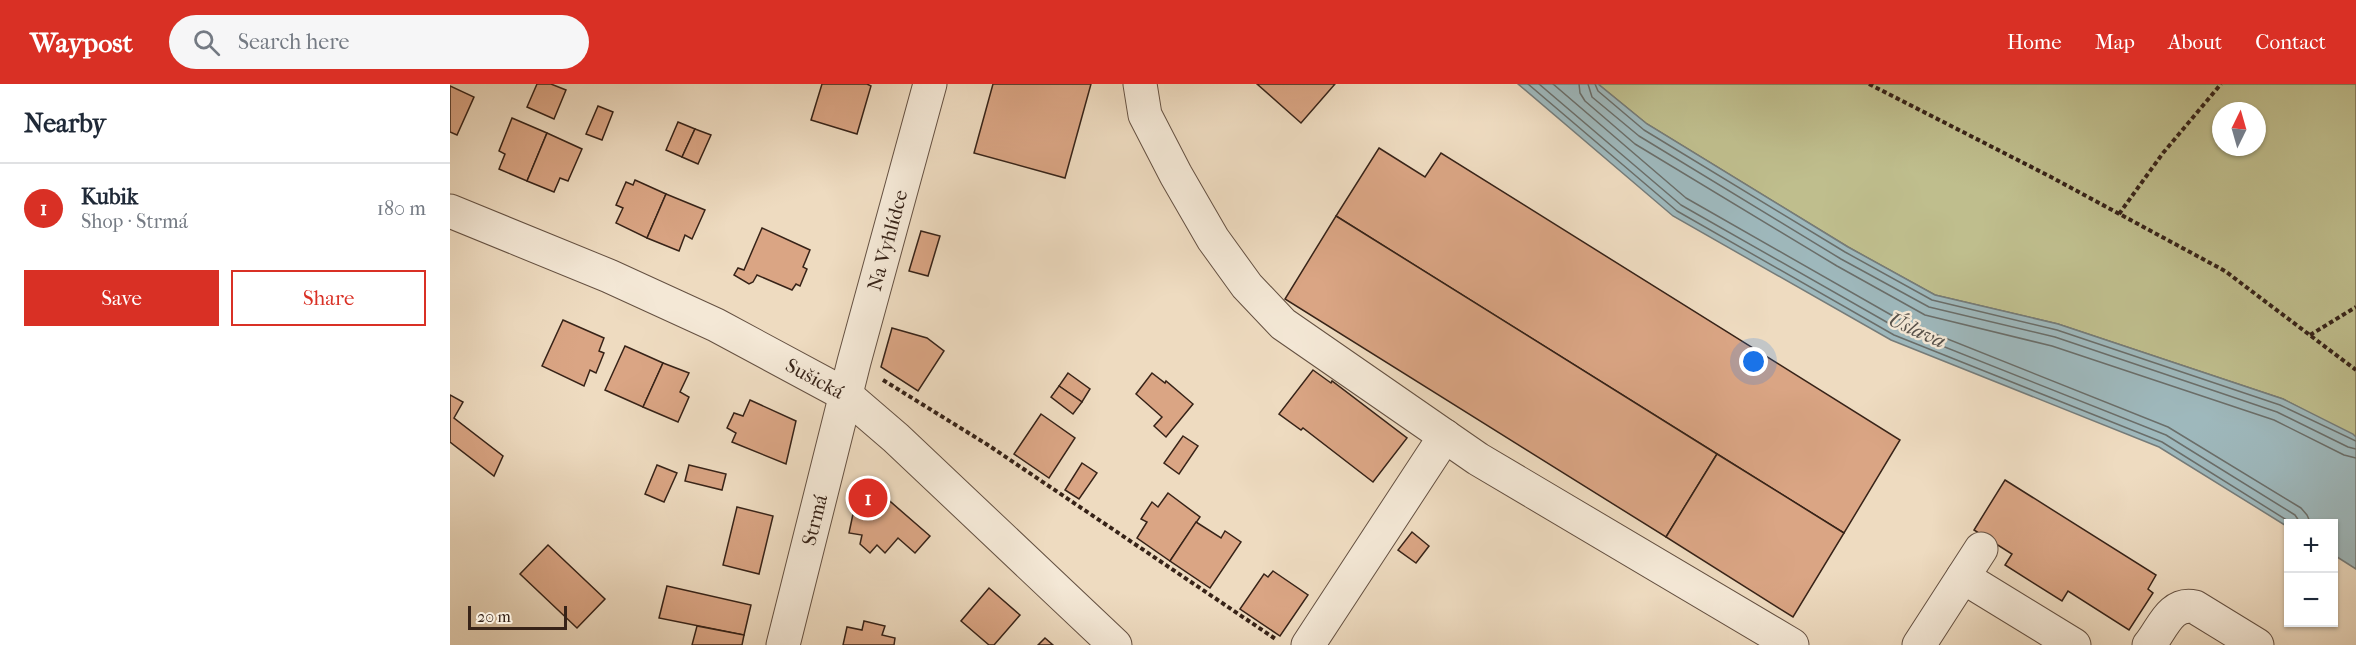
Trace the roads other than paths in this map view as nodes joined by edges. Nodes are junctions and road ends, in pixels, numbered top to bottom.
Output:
1 (930, 84) edge
2 (1140, 84) edge
3 (450, 211) edge
4 (846, 395) junction
5 (1445, 436) junction
6 (1981, 549) dead end
7 (1964, 577) junction
8 (783, 645) edge
9 (1115, 645) edge
10 (1308, 645) edge
11 (1792, 645) edge
12 (1919, 645) edge
13 (2074, 645) edge
14 (2149, 645) edge
15 (2257, 645) edge

1 - 4 street, Na Vyhlídce
2 - 5 street
3 - 4 street, Sušická
4 - 8 street, Strmá
4 - 9 street, Sušická
5 - 10 street
5 - 11 street
6 - 7 street
7 - 12 street
7 - 13 street
14 - 15 street

